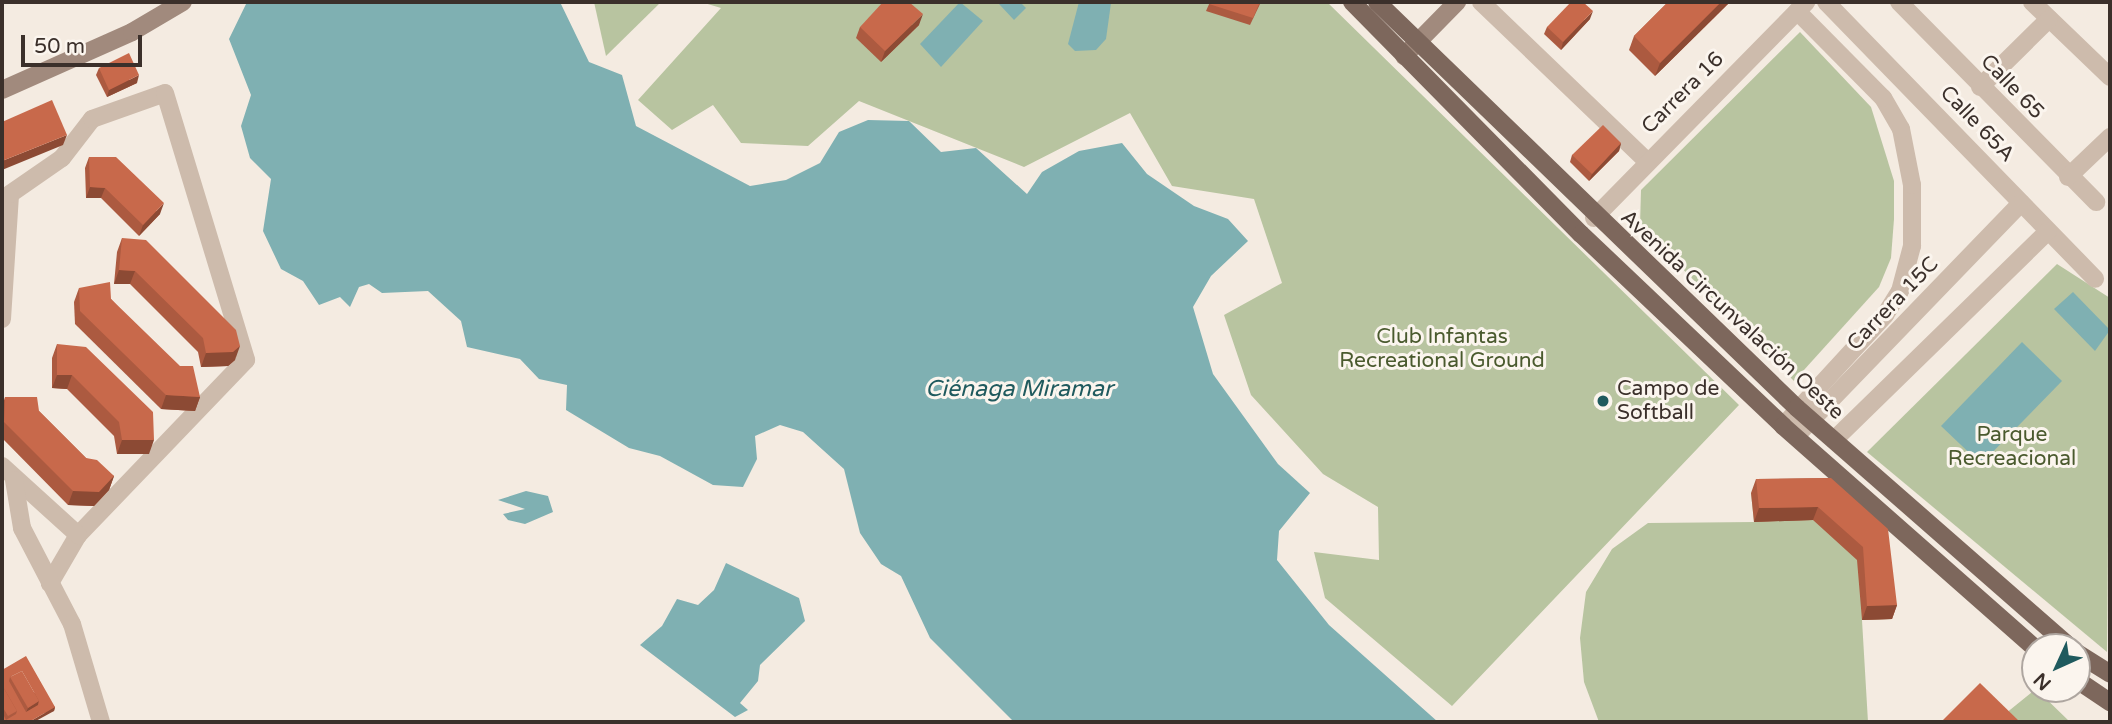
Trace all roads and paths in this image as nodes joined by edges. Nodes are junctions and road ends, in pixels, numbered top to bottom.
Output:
1 (183, 2) edge
2 (1352, 2) edge
3 (1377, 2) edge
4 (1457, 2) edge
5 (1481, 2) edge
6 (1826, 2) edge
7 (1899, 2) edge
8 (2032, 2) edge
9 (1801, 6) edge
10 (2049, 19) junction
11 (1418, 41) junction
12 (1404, 55) junction
13 (2108, 71) edge
14 (1980, 87) junction
15 (2, 90) edge
16 (1921, 100) junction
17 (1897, 122) junction
18 (2110, 136) edge
19 (1647, 160) junction
20 (2068, 177) junction
21 (2096, 202) dead end
22 (2021, 203) junction
23 (1594, 218) junction
24 (2048, 230) junction
25 (2095, 279) dead end
26 (2, 319) edge
27 (1797, 408) junction
28 (1812, 421) junction
29 (1790, 431) junction
30 (1834, 440) junction
31 (2, 466) edge
32 (14, 480) junction
33 (78, 535) junction
34 (50, 583) junction
35 (2054, 633) edge
36 (2021, 636) edge
37 (2091, 662) edge
38 (2110, 674) edge
39 (2091, 689) edge
40 (2110, 702) edge
41 (101, 722) edge

1 - 15 street
2 - 12 main road, Avenida Circunvalación Oeste
3 - 11 main road, Avenida Circunvalación Oeste
4 - 11 street
5 - 19 street
6 - 16 street, Calle 65A
7 - 14 street, Calle 65
8 - 10 street
9 - 17 street
9 - 19 street, Carrera 16
10 - 13 street
10 - 14 street
11 - 12 street
11 - 23 main road, Avenida Circunvalación Oeste
12 - 29 main road, Avenida Circunvalación Oeste
14 - 20 street, Calle 65
16 - 17 street
16 - 22 street, Calle 65A
17 - 27 street
18 - 20 street
19 - 23 street, Carrera 16
20 - 21 street, Calle 65
22 - 24 street, Calle 65A
22 - 28 street, Carrera 15C
23 - 27 main road, Avenida Circunvalación Oeste
24 - 25 street, Calle 65A
24 - 30 street
26 - 33 street
27 - 28 main road, Avenida Circunvalación Oeste
27 - 29 street
28 - 29 street, Carrera 15C
28 - 30 main road, Avenida Circunvalación Oeste
29 - 36 main road, Avenida Circunvalación Oeste
30 - 35 main road, Avenida Circunvalación Oeste
31 - 32 street
32 - 33 street
32 - 34 street
33 - 34 street
34 - 41 street
37 - 38 main road
39 - 40 main road

